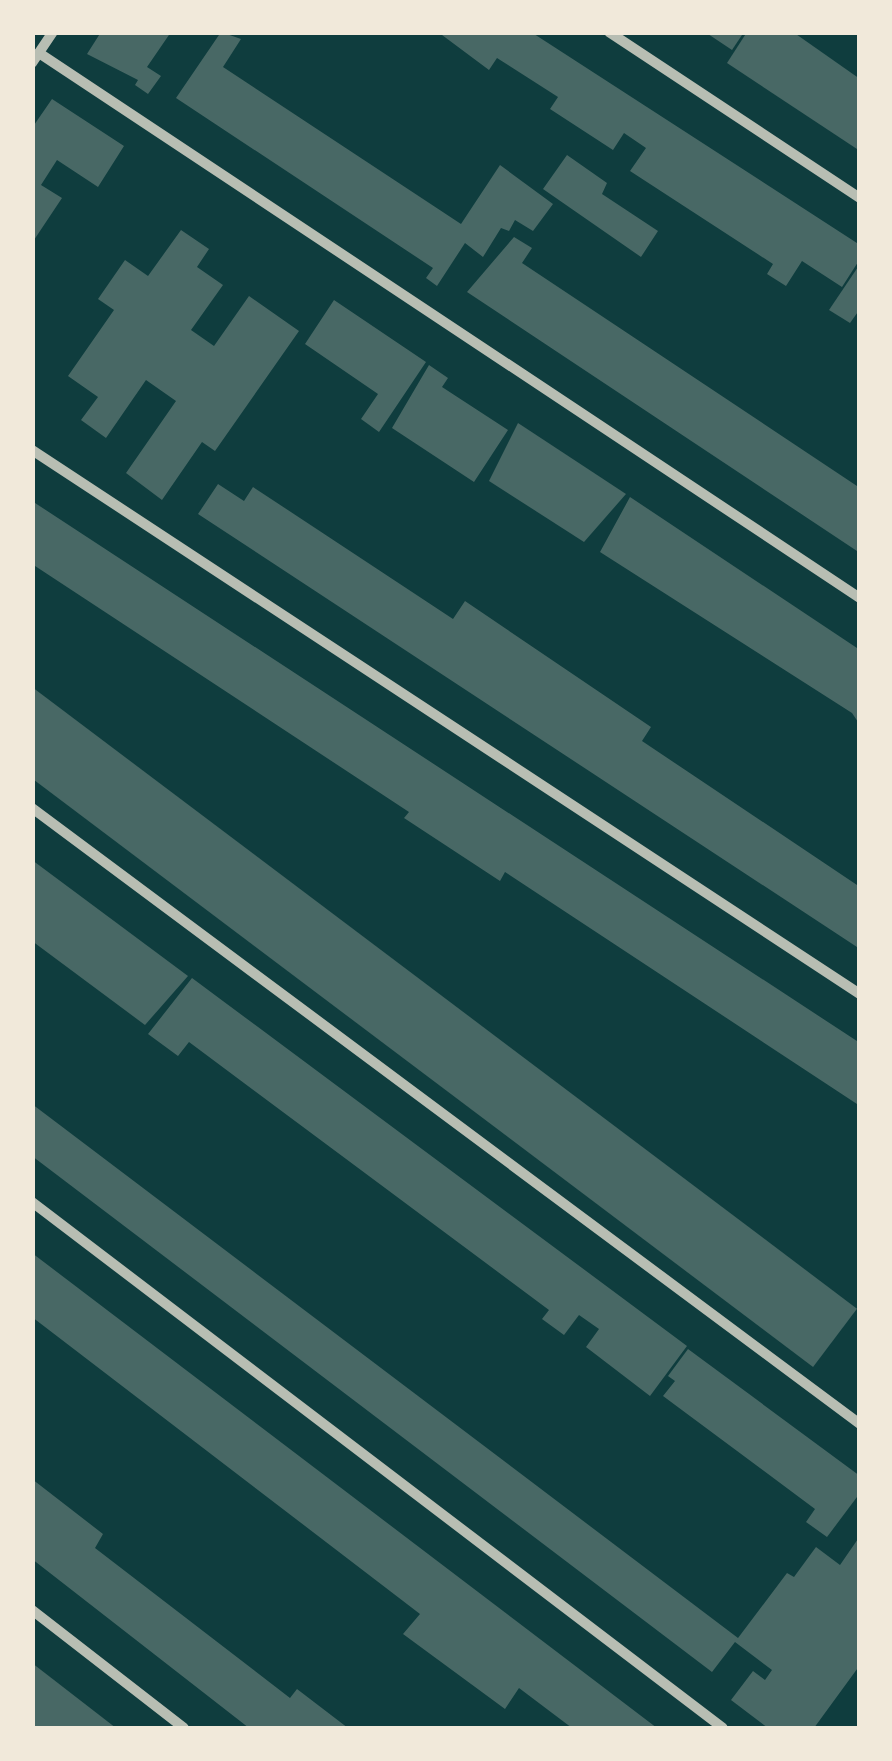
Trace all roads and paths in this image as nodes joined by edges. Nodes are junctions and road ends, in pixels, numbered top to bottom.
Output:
1 (53, 32) edge
2 (610, 32) edge
3 (36, 58) edge
4 (860, 198) edge
5 (32, 450) edge
6 (860, 598) edge
7 (32, 808) edge
8 (860, 994) edge
9 (32, 1202) edge
10 (860, 1424) edge
11 (32, 1610) edge
12 (184, 1728) edge
13 (723, 1728) edge

1 - 3 street
2 - 4 street
3 - 6 street
5 - 8 street
7 - 10 street
9 - 13 street
11 - 12 street

